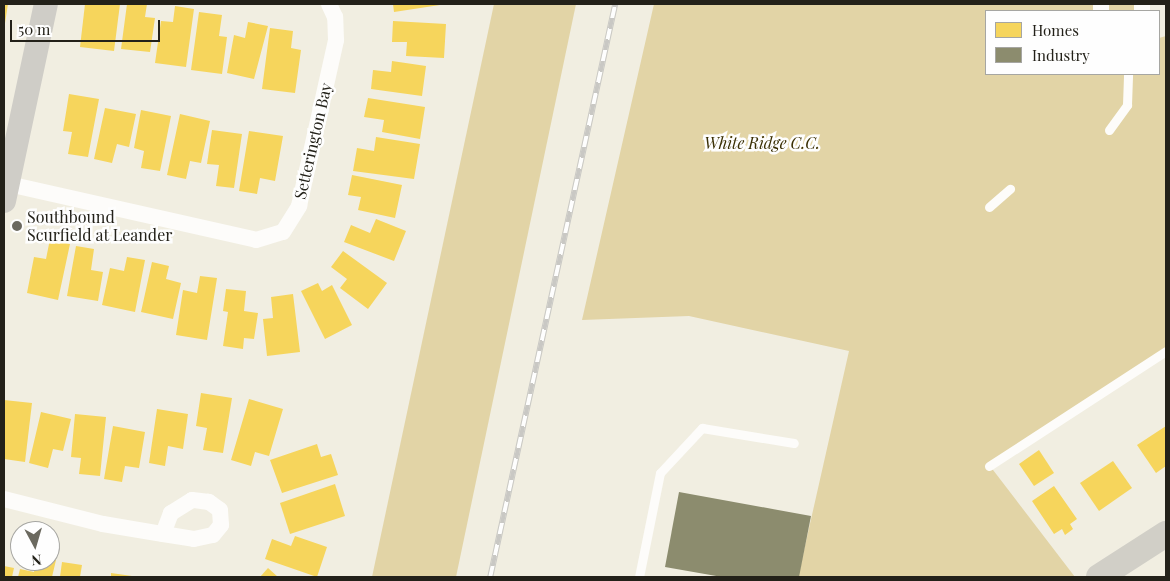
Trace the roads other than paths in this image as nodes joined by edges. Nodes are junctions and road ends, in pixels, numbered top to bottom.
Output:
1 (46, 4) edge
2 (329, 4) edge
3 (1128, 75) edge
4 (1109, 130) dead end
5 (5, 189) edge
6 (1010, 189) dead end
7 (989, 207) dead end
8 (1166, 351) edge
9 (794, 442) dead end
10 (989, 466) dead end
11 (4, 499) edge
12 (163, 534) dead end
13 (1166, 534) edge
14 (639, 577) edge
15 (1099, 577) edge

1 - 5 street
2 - 5 street, Setterington Bay
3 - 4 lane
6 - 7 lane
8 - 10 lane
9 - 14 lane
11 - 12 street
13 - 15 main road

